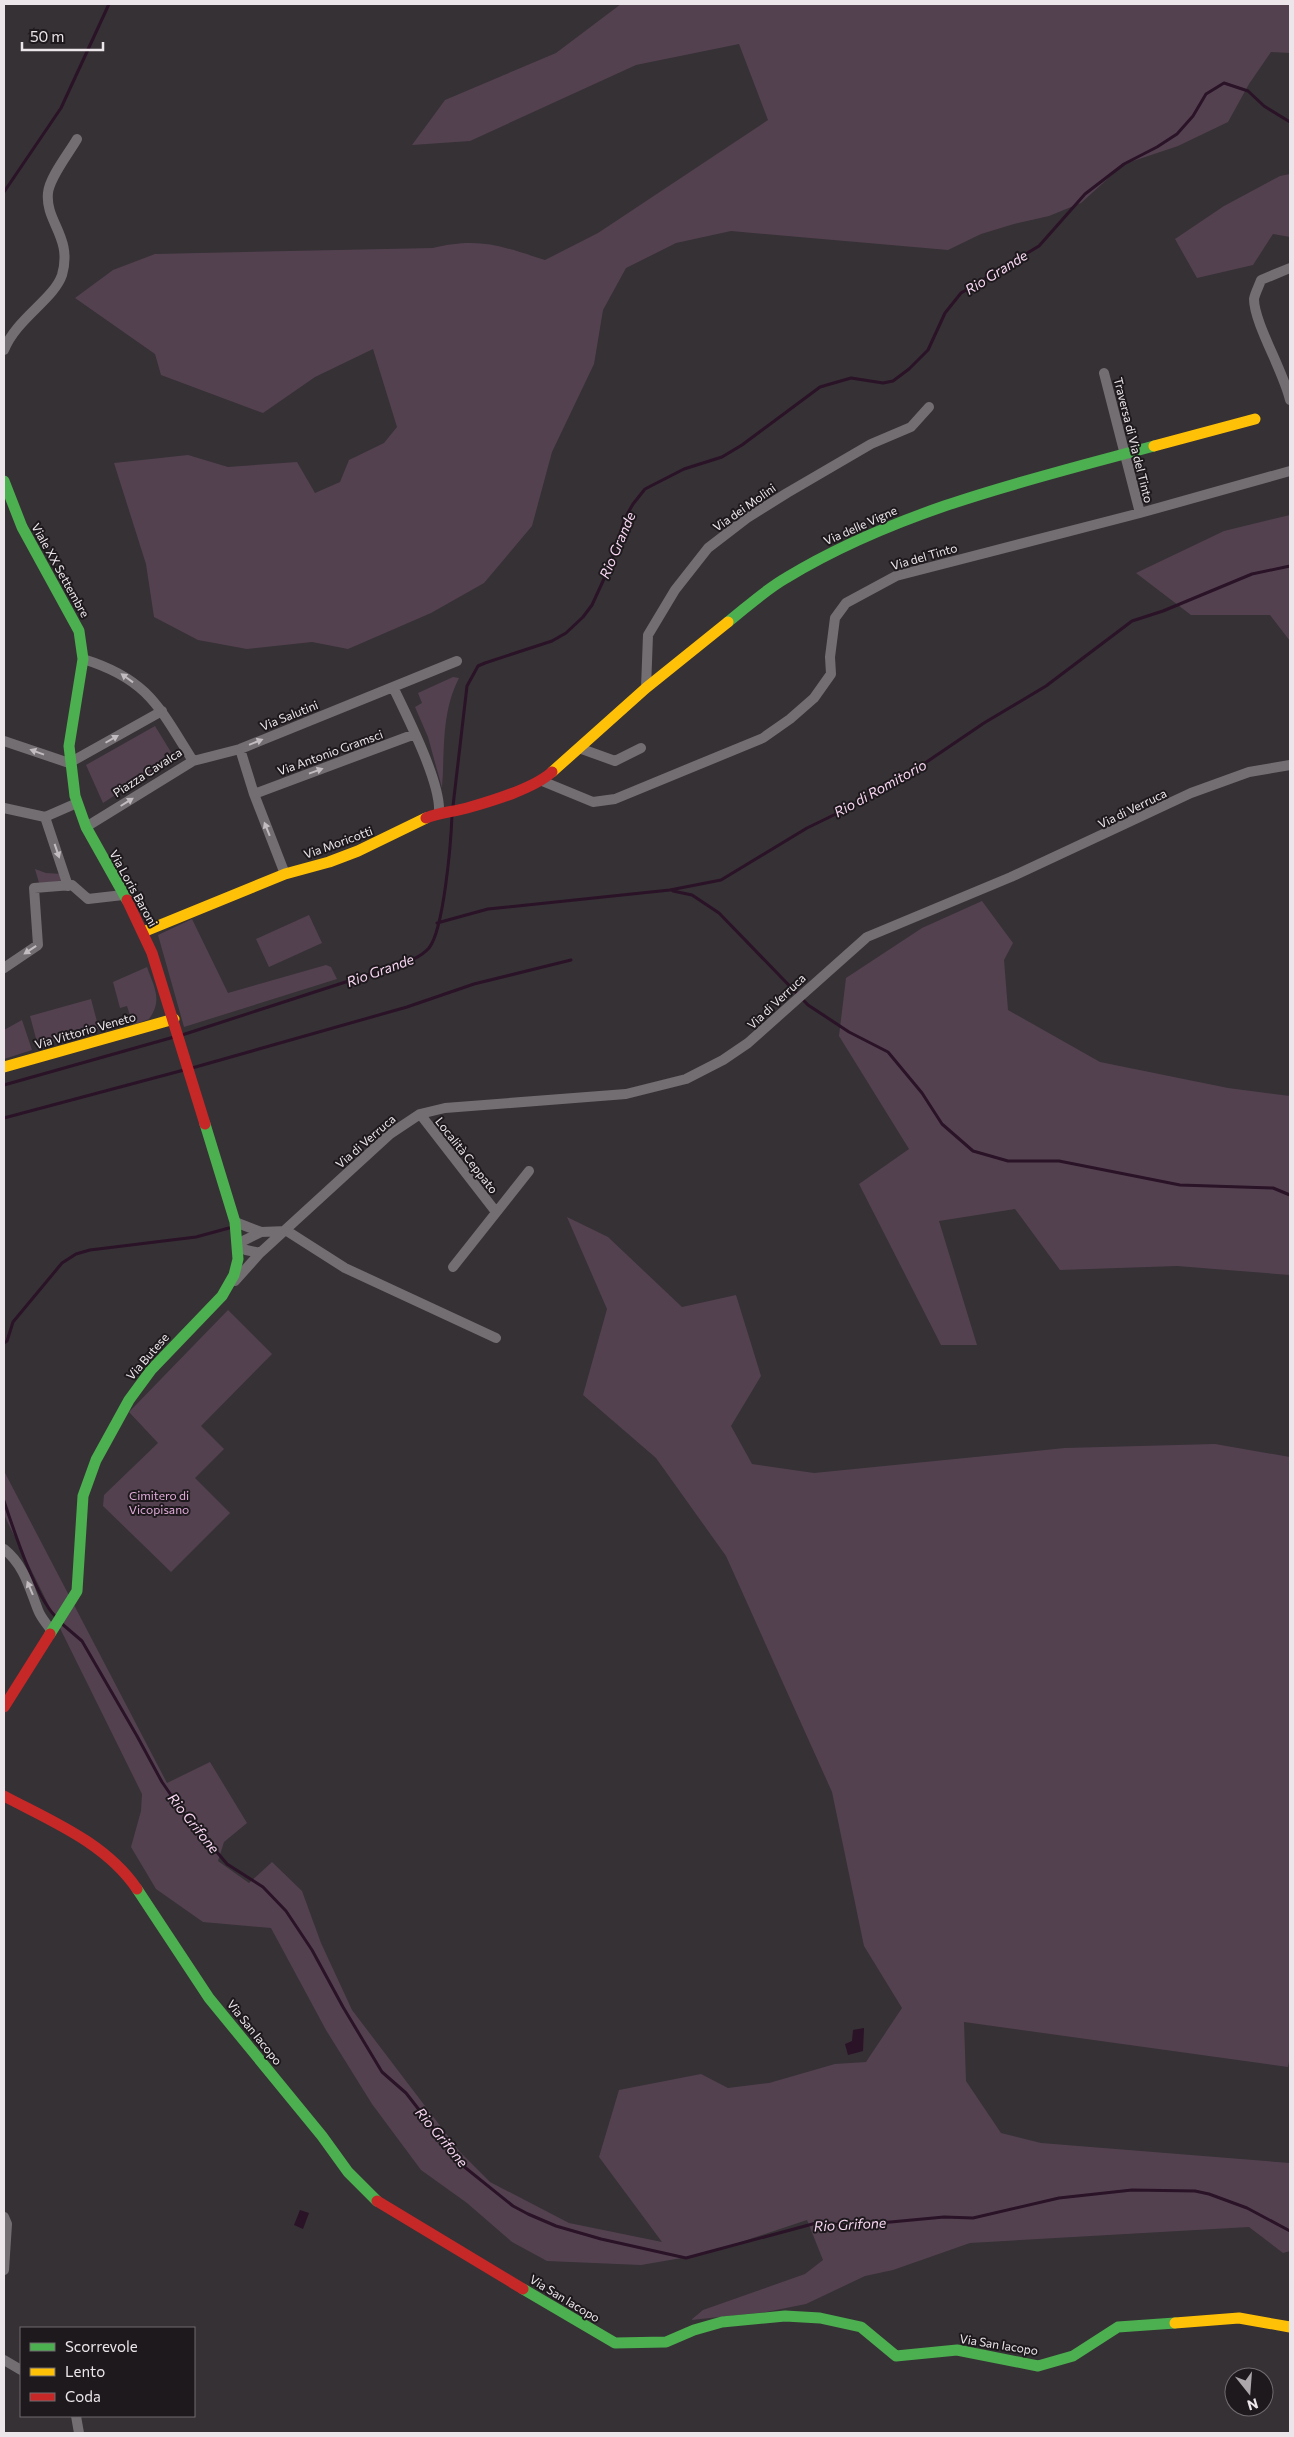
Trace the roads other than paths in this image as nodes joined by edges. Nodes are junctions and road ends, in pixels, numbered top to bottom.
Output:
1 (77, 139) dead end
2 (1290, 268) edge
3 (4, 350) edge
4 (1104, 373) dead end
5 (1290, 400) edge
6 (929, 408) dead end
7 (1255, 419) dead end
8 (1126, 454) junction
9 (1290, 471) edge
10 (4, 481) edge
11 (1140, 513) junction
12 (83, 659) junction
13 (457, 661) dead end
14 (394, 687) junction
15 (646, 688) junction
16 (162, 711) junction
17 (415, 734) junction
18 (4, 741) edge
19 (579, 748) junction
20 (641, 748) dead end
21 (240, 749) junction
22 (193, 761) junction
23 (70, 763) junction
24 (1290, 765) edge
25 (542, 781) junction
26 (254, 794) junction
27 (77, 803) junction
28 (4, 808) edge
29 (441, 812) junction
30 (45, 817) junction
31 (86, 828) junction
32 (286, 874) junction
33 (68, 886) junction
34 (123, 895) junction
35 (143, 932) junction
36 (4, 968) edge
37 (174, 1019) junction
38 (4, 1067) edge
39 (420, 1114) junction
40 (529, 1171) dead end
41 (496, 1212) junction
42 (234, 1222) junction
43 (286, 1231) junction
44 (261, 1232) junction
45 (237, 1244) junction
46 (260, 1253) junction
47 (453, 1267) dead end
48 (222, 1296) junction
49 (496, 1338) dead end
50 (4, 1549) edge
51 (51, 1630) junction
52 (4, 1707) edge
53 (4, 1796) edge
54 (4, 2217) edge
55 (4, 2270) edge
56 (1290, 2327) edge
57 (4, 2360) edge
58 (20, 2369) edge
59 (76, 2417) edge
60 (78, 2433) edge

1 - 3 street
2 - 5 street
4 - 8 street, Traversa di Via del Tinto
6 - 15 street, Via dei Molini
7 - 8 street, Via delle Vigne
8 - 11 street, Traversa di Via del Tinto
8 - 15 street, Via delle Vigne
9 - 11 street, Via del Tinto
10 - 12 street, Viale XX Settembre
11 - 25 street, Via del Tinto
16 -> 12 street, Piazza Cavalca
12 - 23 street, Viale XX Settembre
13 - 14 street, Via Salutini
14 - 17 street
21 -> 14 street, Via Salutini
15 - 19 street, Via delle Vigne
16 - 22 street, Piazza Cavalca
23 -> 16 street
26 -> 17 street, Via Antonio Gramsci
17 - 29 street
23 -> 18 street
19 - 20 street
19 - 25 street, Via delle Vigne
21 - 22 street, Via Salutini
21 - 26 street
31 -> 22 street, Piazza Cavalca
23 - 27 street
24 - 39 street, Via di Verruca
25 - 29 street, Via Moricotti
32 -> 26 street
27 - 30 street
27 - 31 street
28 - 30 street
29 - 32 street, Via Moricotti
30 -> 33 street
31 - 34 street, Via Loris Baroni
32 - 35 street, Via Moricotti
33 - 34 street
33 -> 36 street
34 - 35 street, Via Loris Baroni
35 - 37 street, Via Loris Baroni
37 - 38 street, Via Vittorio Veneto
37 - 42 street, Via Butese
39 - 41 street, Località Ceppato
39 - 43 street, Via di Verruca
40 - 41 street, Località Ceppato
41 - 47 street, Località Ceppato
42 - 44 street
42 - 45 street, Via Butese
43 - 44 street
43 - 46 street, Via di Verruca
43 - 49 street
44 - 45 street
45 - 46 street
45 - 48 street, Via Butese
46 - 48 street, Via di Verruca
48 - 51 street, Via Butese
51 -> 50 street
51 - 52 street, Via Butese
53 - 56 street, Via San Iacopo
54 - 55 street
57 - 58 street
59 - 60 street

